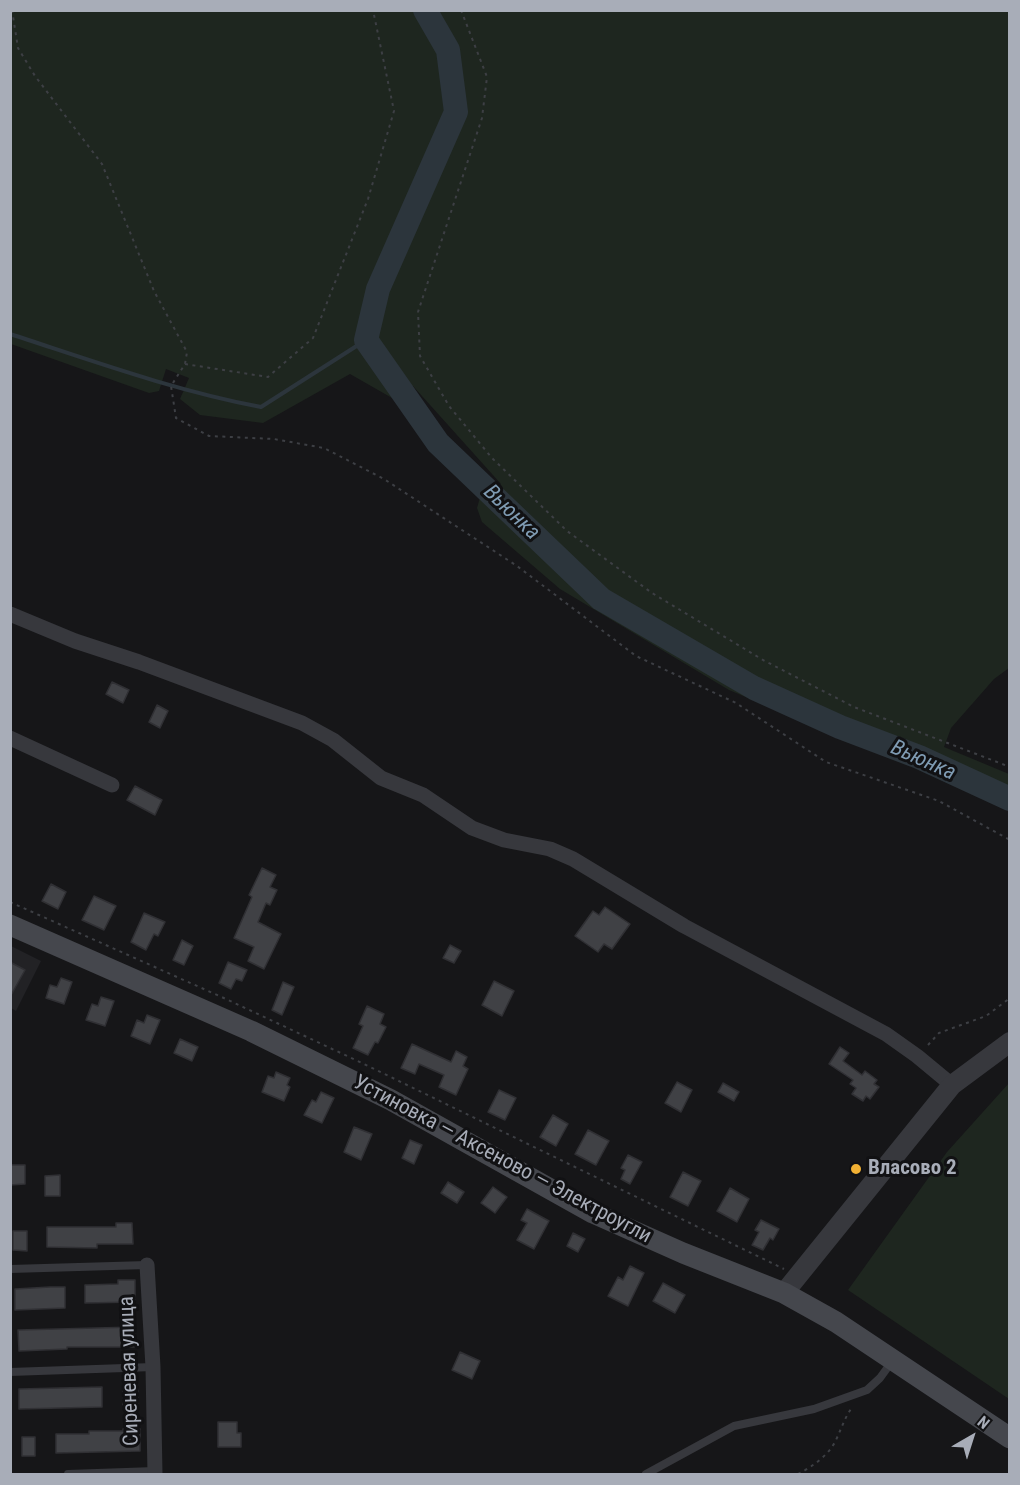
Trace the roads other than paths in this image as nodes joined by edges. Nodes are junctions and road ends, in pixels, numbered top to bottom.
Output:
1 (10, 614) edge
2 (10, 738) edge
3 (112, 784) dead end
4 (10, 925) edge
5 (1010, 1042) edge
6 (952, 1085) junction
7 (147, 1265) joint
8 (10, 1269) edge
9 (784, 1293) junction
10 (893, 1359) junction
11 (153, 1367) junction
12 (10, 1372) edge
13 (1010, 1438) edge
14 (155, 1473) edge
15 (68, 1474) edge
16 (646, 1474) edge

1 - 6 street
2 - 3 street
4 - 9 main road, Устиновка — Аксеново — Электроугли
5 - 6 street
6 - 9 street
7 - 8 lane
7 - 11 street, Сиреневая улица
9 - 10 main road, Устиновка — Аксеново — Электроугли
10 - 13 main road, Устиновка — Аксеново — Электроугли
10 - 16 lane
11 - 12 lane
11 - 14 street, Сиреневая улица
14 - 15 lane

